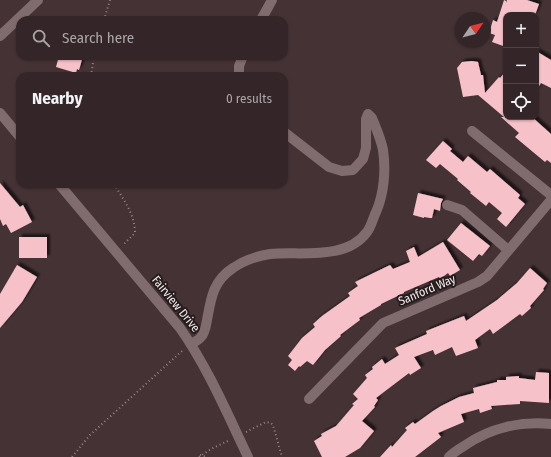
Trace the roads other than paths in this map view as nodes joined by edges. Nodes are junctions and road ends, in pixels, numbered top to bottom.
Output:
1 (38, 0) edge
2 (272, 0) edge
3 (21, 16) edge
4 (263, 16) edge
5 (16, 21) edge
6 (0, 36) edge
7 (241, 60) edge
8 (239, 72) edge
9 (0, 114) edge
10 (472, 131) dead end
11 (16, 132) edge
12 (288, 135) edge
13 (63, 188) edge
14 (551, 195) edge
15 (551, 200) edge
16 (447, 205) dead end
17 (508, 250) junction
18 (191, 344) junction
19 (309, 399) dead end
20 (551, 424) edge
21 (248, 457) edge
22 (449, 457) edge

1 - 3 street
2 - 4 street
5 - 6 street
7 - 8 street
9 - 11 street
10 - 14 street
12 - 18 street
13 - 18 street, Fairview Drive
15 - 17 street, Sanford Way
16 - 17 street
17 - 19 street, Sanford Way
18 - 21 street, Fairview Drive
20 - 22 street

